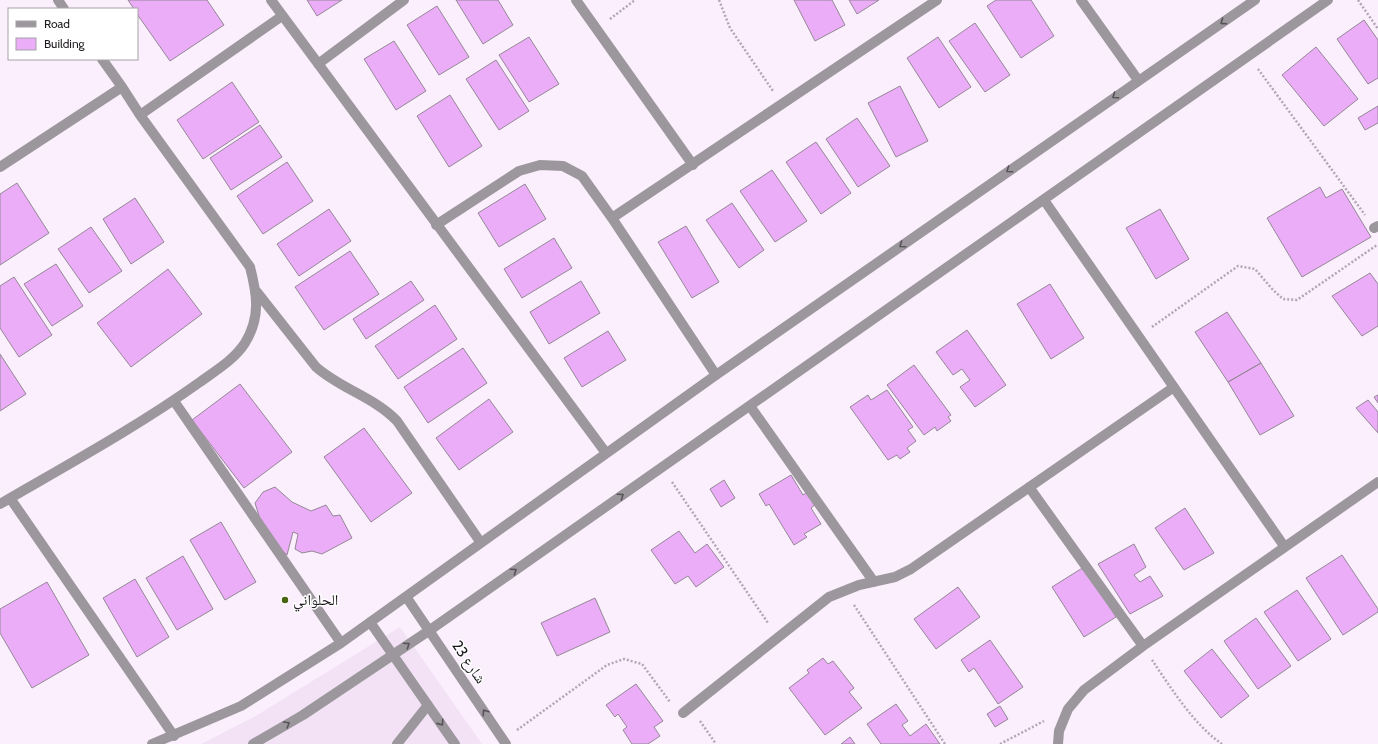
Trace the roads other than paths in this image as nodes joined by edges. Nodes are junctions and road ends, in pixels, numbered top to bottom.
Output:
1 (271, 0) edge
2 (404, 0) edge
3 (576, 0) edge
4 (937, 0) edge
5 (1081, 0) edge
6 (1255, 0) edge
7 (1328, 0) edge
8 (282, 16) junction
9 (103, 60) edge
10 (318, 64) junction
11 (1138, 80) junction
12 (122, 87) junction
13 (140, 115) junction
14 (693, 165) junction
15 (0, 167) edge
16 (1044, 200) junction
17 (612, 218) junction
18 (436, 225) junction
19 (257, 292) junction
20 (716, 375) junction
21 (1174, 387) junction
22 (174, 400) junction
23 (750, 406) junction
24 (606, 453) junction
25 (1378, 482) edge
26 (1030, 487) junction
27 (10, 498) junction
28 (0, 504) edge
29 (481, 543) junction
30 (1284, 546) junction
31 (874, 582) junction
32 (406, 598) junction
33 (370, 622) junction
34 (430, 630) junction
35 (341, 643) junction
36 (1143, 646) junction
37 (393, 655) junction
38 (428, 705) junction
39 (683, 713) road end
40 (174, 736) junction
41 (505, 742) edge
42 (152, 744) edge
43 (253, 744) edge
44 (397, 744) edge
45 (456, 744) edge
46 (1058, 744) edge

1 - 8 street
2 - 10 street
3 - 14 street
4 - 14 street
5 - 11 street
6 -> 11 street
7 - 16 street
8 - 10 street
8 - 13 street
9 - 12 street
10 - 18 street
11 -> 20 street
12 - 13 street
12 - 15 street
13 - 19 street
14 - 17 street
16 - 21 street
16 - 23 street
17 - 18 street
17 - 20 street
18 - 24 street
19 - 22 street
19 - 29 street
20 - 24 street
21 - 26 street
21 - 30 street
22 - 27 street
22 - 35 street
23 - 31 street
34 -> 23 street
24 - 29 street
25 - 30 street
26 - 31 street
26 - 36 street
27 - 28 street
27 - 40 street
29 - 32 street
30 - 36 street
31 - 39 street
32 - 33 street
32 - 34 street, شارع 23
33 - 35 street
33 - 37 street
37 -> 34 street
41 -> 34 street, شارع 23
35 - 40 street
36 - 46 street
37 - 38 street
43 -> 37 street
38 - 44 street
38 -> 45 street
40 - 42 street

